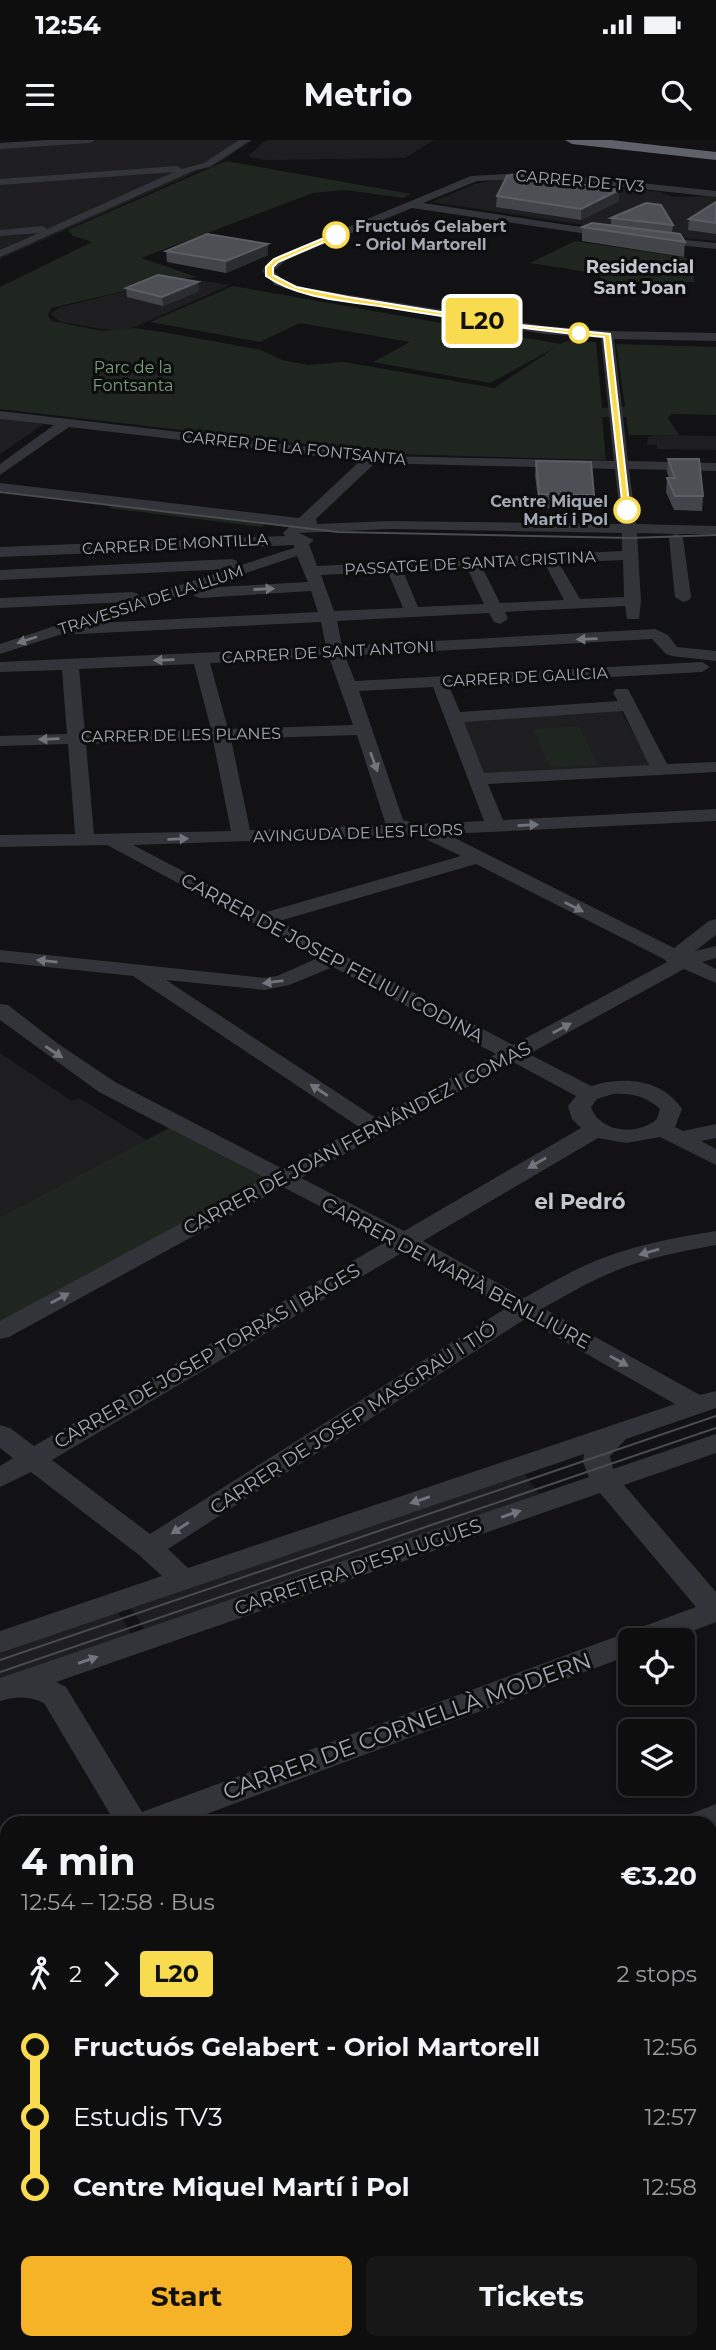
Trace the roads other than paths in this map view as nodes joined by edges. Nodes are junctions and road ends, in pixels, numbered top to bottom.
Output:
1 (90, 140) edge
2 (246, 140) edge
3 (572, 140) edge
4 (586, 140) edge
5 (659, 140) edge
6 (716, 145) edge
7 (0, 146) edge
8 (716, 150) edge
9 (716, 156) edge
10 (192, 168) junction
11 (119, 173) junction
12 (0, 182) edge
13 (161, 183) junction
14 (716, 194) edge
15 (407, 204) junction
16 (63, 228) junction
17 (0, 233) edge
18 (628, 237) edge
19 (641, 239) edge
20 (27, 243) junction
21 (716, 246) edge
22 (0, 254) edge
23 (607, 335) junction
24 (716, 337) edge
25 (0, 415) edge
26 (66, 423) junction
27 (371, 459) junction
28 (622, 465) junction
29 (716, 467) edge
30 (0, 471) edge
31 (0, 487) edge
32 (716, 530) edge
33 (299, 532) junction
34 (676, 538) junction
35 (716, 539) edge
36 (629, 542) junction
37 (0, 552) edge
38 (549, 558) junction
39 (472, 563) junction
40 (260, 564) junction
41 (394, 567) junction
42 (0, 575) edge
43 (314, 578) junction
44 (163, 595) junction
45 (683, 597) dead end
46 (633, 601) junction
47 (0, 603) edge
48 (574, 603) junction
49 (493, 607) junction
50 (412, 611) junction
51 (328, 617) junction
52 (59, 630) junction
53 (643, 630) junction
54 (512, 642) junction
55 (0, 649) edge
56 (335, 652) junction
57 (716, 656) edge
58 (201, 659) junction
59 (70, 663) junction
60 (0, 667) edge
61 (702, 667) junction
62 (613, 673) junction
63 (439, 681) junction
64 (716, 685) edge
65 (349, 686) junction
66 (628, 706) junction
67 (455, 718) junction
68 (362, 730) junction
69 (221, 735) junction
70 (76, 738) junction
71 (0, 741) edge
72 (716, 767) edge
73 (661, 770) junction
74 (478, 779) junction
75 (716, 815) edge
76 (496, 827) junction
77 (417, 830) junction
78 (242, 837) junction
79 (85, 841) junction
80 (113, 841) junction
81 (1, 845) edge
82 (478, 857) junction
83 (262, 920) junction
84 (716, 925) edge
85 (716, 952) edge
86 (0, 956) edge
87 (336, 958) junction
88 (680, 959) junction
89 (137, 970) junction
90 (716, 977) edge
91 (0, 1010) edge
92 (514, 1054) junction
93 (589, 1094) junction
94 (376, 1128) junction
95 (596, 1129) junction
96 (716, 1131) edge
97 (671, 1134) junction
98 (716, 1158) edge
99 (280, 1179) junction
100 (716, 1238) edge
101 (405, 1241) junction
102 (524, 1308) junction
103 (0, 1331) edge
104 (706, 1402) edge
105 (617, 1433) junction
106 (0, 1434) edge
107 (716, 1443) edge
108 (33, 1457) junction
109 (0, 1478) edge
110 (606, 1482) junction
111 (149, 1548) junction
112 (183, 1580) junction
113 (716, 1611) edge
114 (670, 1628) edge
115 (0, 1642) edge
116 (618, 1647) edge
117 (5, 1689) edge
118 (128, 1816) edge
119 (165, 1816) edge

1 - 7 street
2 - 10 street
3 - 9 highway
4 - 8 highway
5 - 6 highway
10 - 11 street
10 - 13 street
11 - 12 street
11 - 13 street
13 - 16 street
14 - 15 street, CARRER DE TV3
15 - 18 street
15 - 23 street, CARRER DE TV3
16 - 17 street
16 - 20 street
17 - 20 street
19 - 21 street
20 - 22 street
23 - 24 street
23 - 28 street
25 - 26 street, CARRER DE LA FONTSANTA
26 - 27 street, CARRER DE LA FONTSANTA
26 - 30 street
27 - 28 street, CARRER DE LA FONTSANTA
27 - 33 street
28 - 29 street, CARRER DE LA FONTSANTA
28 - 36 street
31 - 33 street
32 - 36 street
33 - 36 street, CARRER DE MONTILLA
33 - 37 street, CARRER DE MONTILLA
33 - 40 street, TRAVESSIA DE LA LLUM
33 - 43 street
34 - 35 street
34 - 36 street
34 - 45 street
36 - 38 street, PASSATGE DE SANTA CRISTINA
36 - 46 street
38 - 39 street, PASSATGE DE SANTA CRISTINA
38 - 48 street
39 - 41 street, PASSATGE DE SANTA CRISTINA
39 - 49 street
40 - 42 street
40 - 44 street, TRAVESSIA DE LA LLUM
41 - 43 street, PASSATGE DE SANTA CRISTINA
41 - 50 street
44 -> 43 street, PASSATGE DE SANTA CRISTINA
43 - 51 street
44 - 47 street
44 - 52 street, TRAVESSIA DE LA LLUM
46 - 48 street
46 - 53 street
48 - 49 street
49 - 50 street
49 - 54 street
50 - 51 street
51 - 52 street
51 - 56 street
52 -> 55 street, TRAVESSIA DE LA LLUM
53 -> 54 street, CARRER DE SANT ANTONI
53 - 57 street
53 - 61 street
54 - 56 street, CARRER DE SANT ANTONI
56 - 58 street, CARRER DE SANT ANTONI
56 - 65 street
58 -> 59 street, CARRER DE SANT ANTONI
58 - 69 street
59 - 60 street, CARRER DE SANT ANTONI
59 - 70 street
61 - 62 street, CARRER DE GALICIA
61 - 64 street
62 - 63 street, CARRER DE GALICIA
62 - 66 street
63 - 65 street, CARRER DE GALICIA
63 - 67 street
65 - 68 street
66 - 67 street
66 - 73 street
67 - 74 street
68 - 69 street, CARRER DE LES PLANES
68 -> 77 street
69 - 70 street, CARRER DE LES PLANES
69 - 78 street
70 -> 71 street, CARRER DE LES PLANES
70 - 79 street
72 - 73 street
73 - 74 street
74 - 76 street
76 -> 75 street, AVINGUDA DE LES FLORS
76 - 77 street, AVINGUDA DE LES FLORS
77 - 78 street, AVINGUDA DE LES FLORS
77 - 82 street
80 -> 78 street, AVINGUDA DE LES FLORS
79 - 80 street, AVINGUDA DE LES FLORS
79 - 81 street, AVINGUDA DE LES FLORS
80 - 83 street, CARRER DE JOSEP FELIU I CODINA
82 - 83 street
82 -> 88 street
83 - 87 street, CARRER DE JOSEP FELIU I CODINA
84 - 88 street
85 - 88 street, CARRER DE JOAN FERNÁNDEZ I COMAS
89 -> 86 street
87 -> 89 street
87 - 92 street, CARRER DE JOSEP FELIU I CODINA
88 - 90 street
92 -> 88 street, CARRER DE JOAN FERNÁNDEZ I COMAS
94 -> 89 street
91 -> 99 street, CARRER DE MARIÀ BENLLIURE
92 - 93 street, CARRER DE JOSEP FELIU I CODINA
92 - 94 street, CARRER DE JOAN FERNÁNDEZ I COMAS
93 - 95 street
93 - 97 street
94 - 99 street, CARRER DE JOAN FERNÁNDEZ I COMAS
95 - 97 street
95 -> 101 street, CARRER DE JOSEP TORRAS I BAGES
96 - 97 street
97 - 98 street
99 - 101 street, CARRER DE MARIÀ BENLLIURE
103 -> 99 street, CARRER DE JOAN FERNÁNDEZ I COMAS
100 -> 102 street, CARRER DE JOSEP MASGRAU I TIÓ
101 - 102 street, CARRER DE MARIÀ BENLLIURE
101 - 108 street, CARRER DE JOSEP TORRAS I BAGES
102 -> 104 street, CARRER DE MARIÀ BENLLIURE
102 -> 111 street, CARRER DE JOSEP MASGRAU I TIÓ
104 - 105 street
105 - 110 street
105 -> 112 street
106 - 108 street
107 - 110 street, CARRETERA D'ESPLUGUES
108 - 109 street, CARRER DE JOSEP TORRAS I BAGES
108 - 111 street
110 - 113 street
117 -> 110 street, CARRETERA D'ESPLUGUES
111 - 112 street
112 - 115 street
113 - 114 street
116 - 119 street, CARRER DE CORNELLÀ MODERN
117 - 118 street

